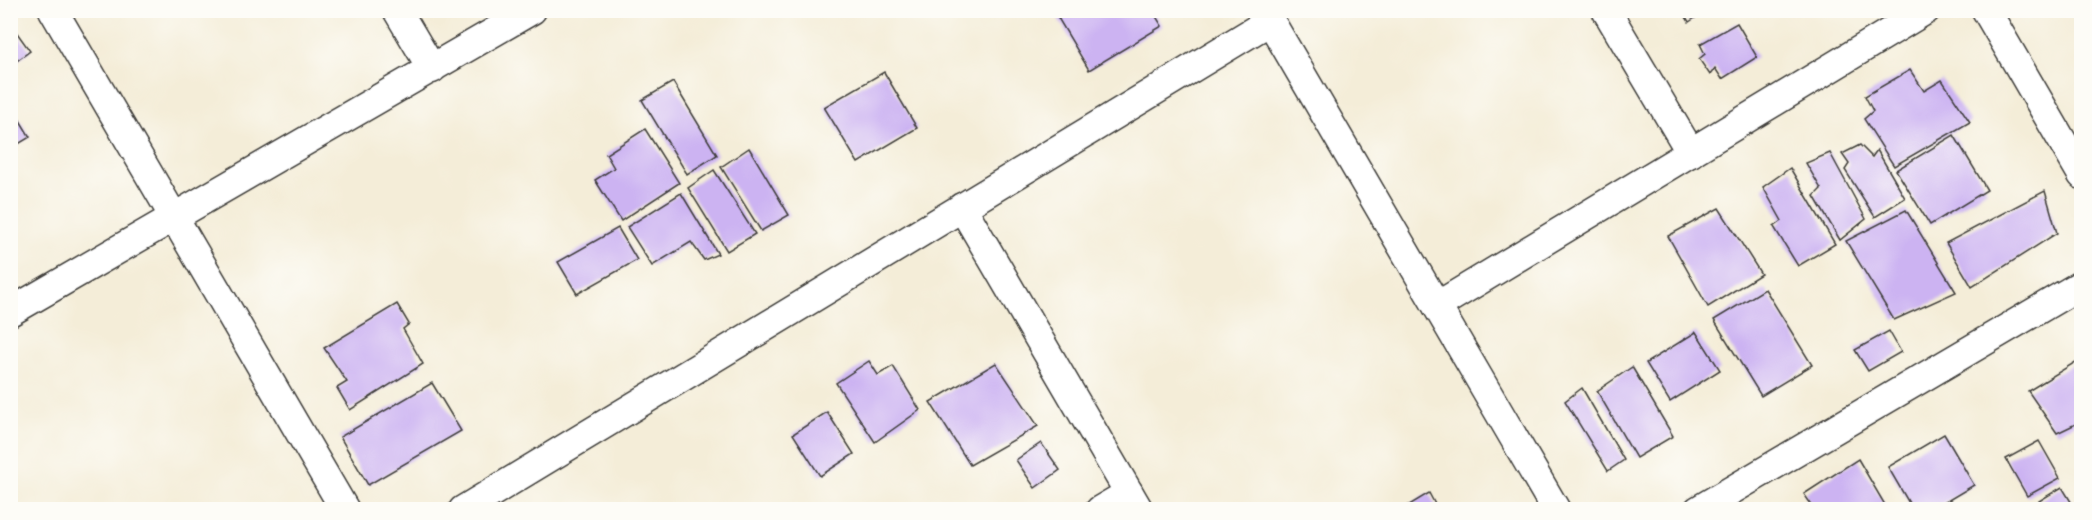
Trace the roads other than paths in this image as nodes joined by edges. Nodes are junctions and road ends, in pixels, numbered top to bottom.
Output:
1 (53, 10) edge
2 (397, 10) edge
3 (532, 10) edge
4 (1606, 10) edge
5 (1926, 10) edge
6 (1986, 10) edge
7 (1267, 16) edge
8 (432, 69) junction
9 (1690, 153) junction
10 (2082, 175) edge
11 (962, 207) junction
12 (174, 218) junction
13 (2082, 284) edge
14 (1437, 306) junction
15 (10, 312) edge
16 (1134, 501) edge
17 (345, 510) edge
18 (463, 510) edge
19 (1100, 510) edge
20 (1556, 510) edge
21 (1698, 510) edge

1 - 12 street
2 - 8 street
3 - 8 street
4 - 9 street
5 - 9 street
6 - 10 street
7 - 11 street
7 - 14 street
8 - 12 street
9 - 14 street
11 - 16 street
11 - 18 street
12 - 15 street
12 - 17 street
13 - 21 street
14 - 20 street
16 - 19 street

